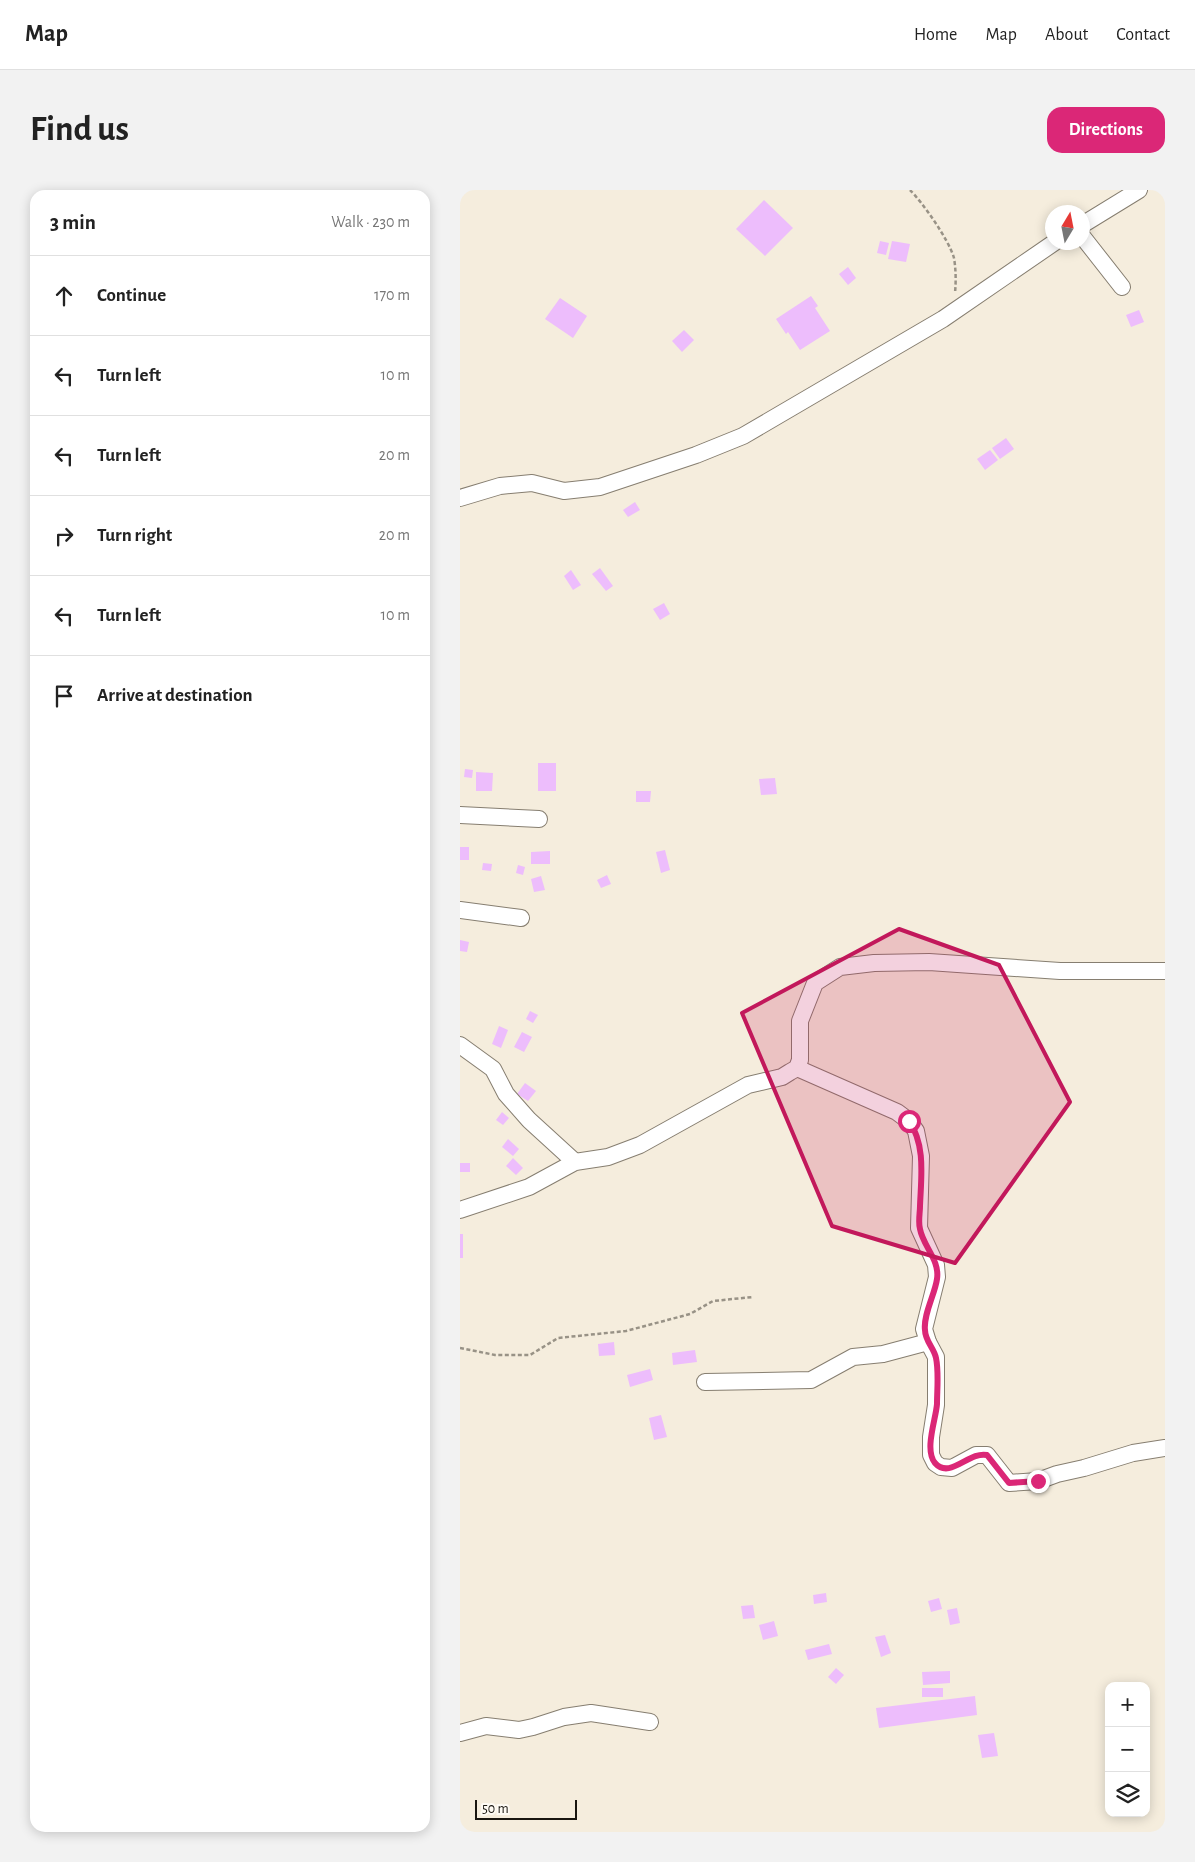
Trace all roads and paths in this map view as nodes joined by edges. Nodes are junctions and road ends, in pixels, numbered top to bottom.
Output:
1 (910, 190) edge
2 (1139, 190) edge
3 (1090, 220) edge
4 (1090, 246) edge
5 (1045, 249) edge
6 (1122, 287) dead end
7 (955, 298) dead end
8 (460, 498) edge
9 (460, 815) edge
10 (538, 819) dead end
11 (460, 910) edge
12 (521, 918) dead end
13 (1165, 971) edge
14 (460, 1045) edge
15 (797, 1068) junction
16 (575, 1162) junction
17 (460, 1210) edge
18 (753, 1297) dead end
19 (928, 1342) junction
20 (460, 1348) edge
21 (705, 1382) dead end
22 (1165, 1448) edge
23 (650, 1722) dead end
24 (460, 1733) edge

1 - 7 path
2 - 3 street
4 - 6 street
5 - 8 street
9 - 10 street
11 - 12 street
13 - 15 street
14 - 16 street
15 - 16 street
15 - 19 street
16 - 17 street
18 - 20 path
19 - 21 street
19 - 22 street
23 - 24 street

